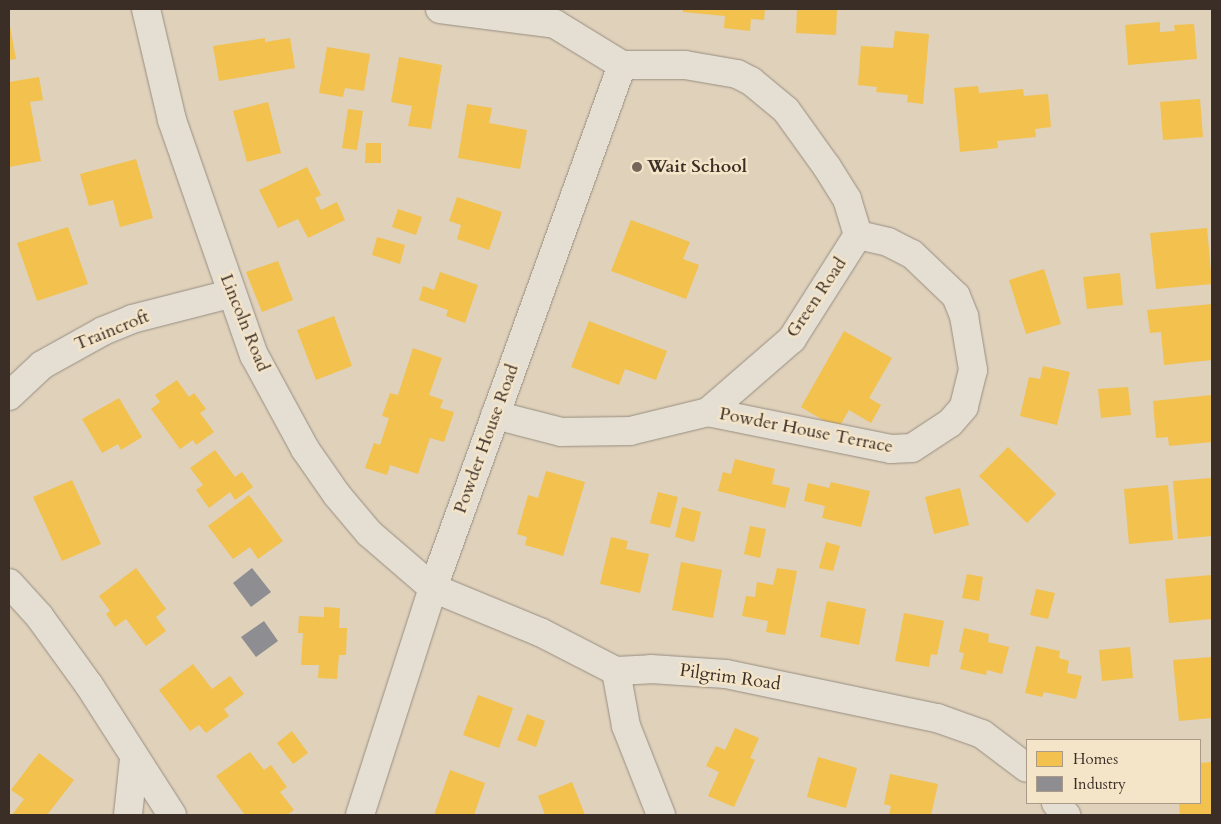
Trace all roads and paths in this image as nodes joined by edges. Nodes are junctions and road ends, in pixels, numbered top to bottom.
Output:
1 (146, 9) edge
2 (440, 9) edge
3 (622, 65) junction
4 (858, 235) junction
5 (230, 294) junction
6 (9, 396) edge
7 (708, 412) junction
8 (495, 415) junction
9 (9, 583) edge
10 (432, 588) junction
11 (616, 672) junction
12 (134, 759) junction
13 (1026, 767) edge
14 (1057, 804) edge
15 (128, 815) edge
16 (172, 815) edge
17 (360, 815) edge
18 (661, 815) edge
19 (1066, 815) edge

1 - 5 street, Lincoln Road
2 - 3 street
3 - 4 street
3 - 8 street, Powder House Road
4 - 7 street, Green Road
4 - 7 street, Powder House Terrace
5 - 6 street, Traincroft
5 - 10 street, Lincoln Road
7 - 8 street, Green Road
8 - 10 street, Powder House Road
9 - 12 street
10 - 11 street
10 - 17 street, Powder House Road
11 - 13 street, Pilgrim Road
11 - 18 street
12 - 15 street
12 - 16 street
14 - 19 street

